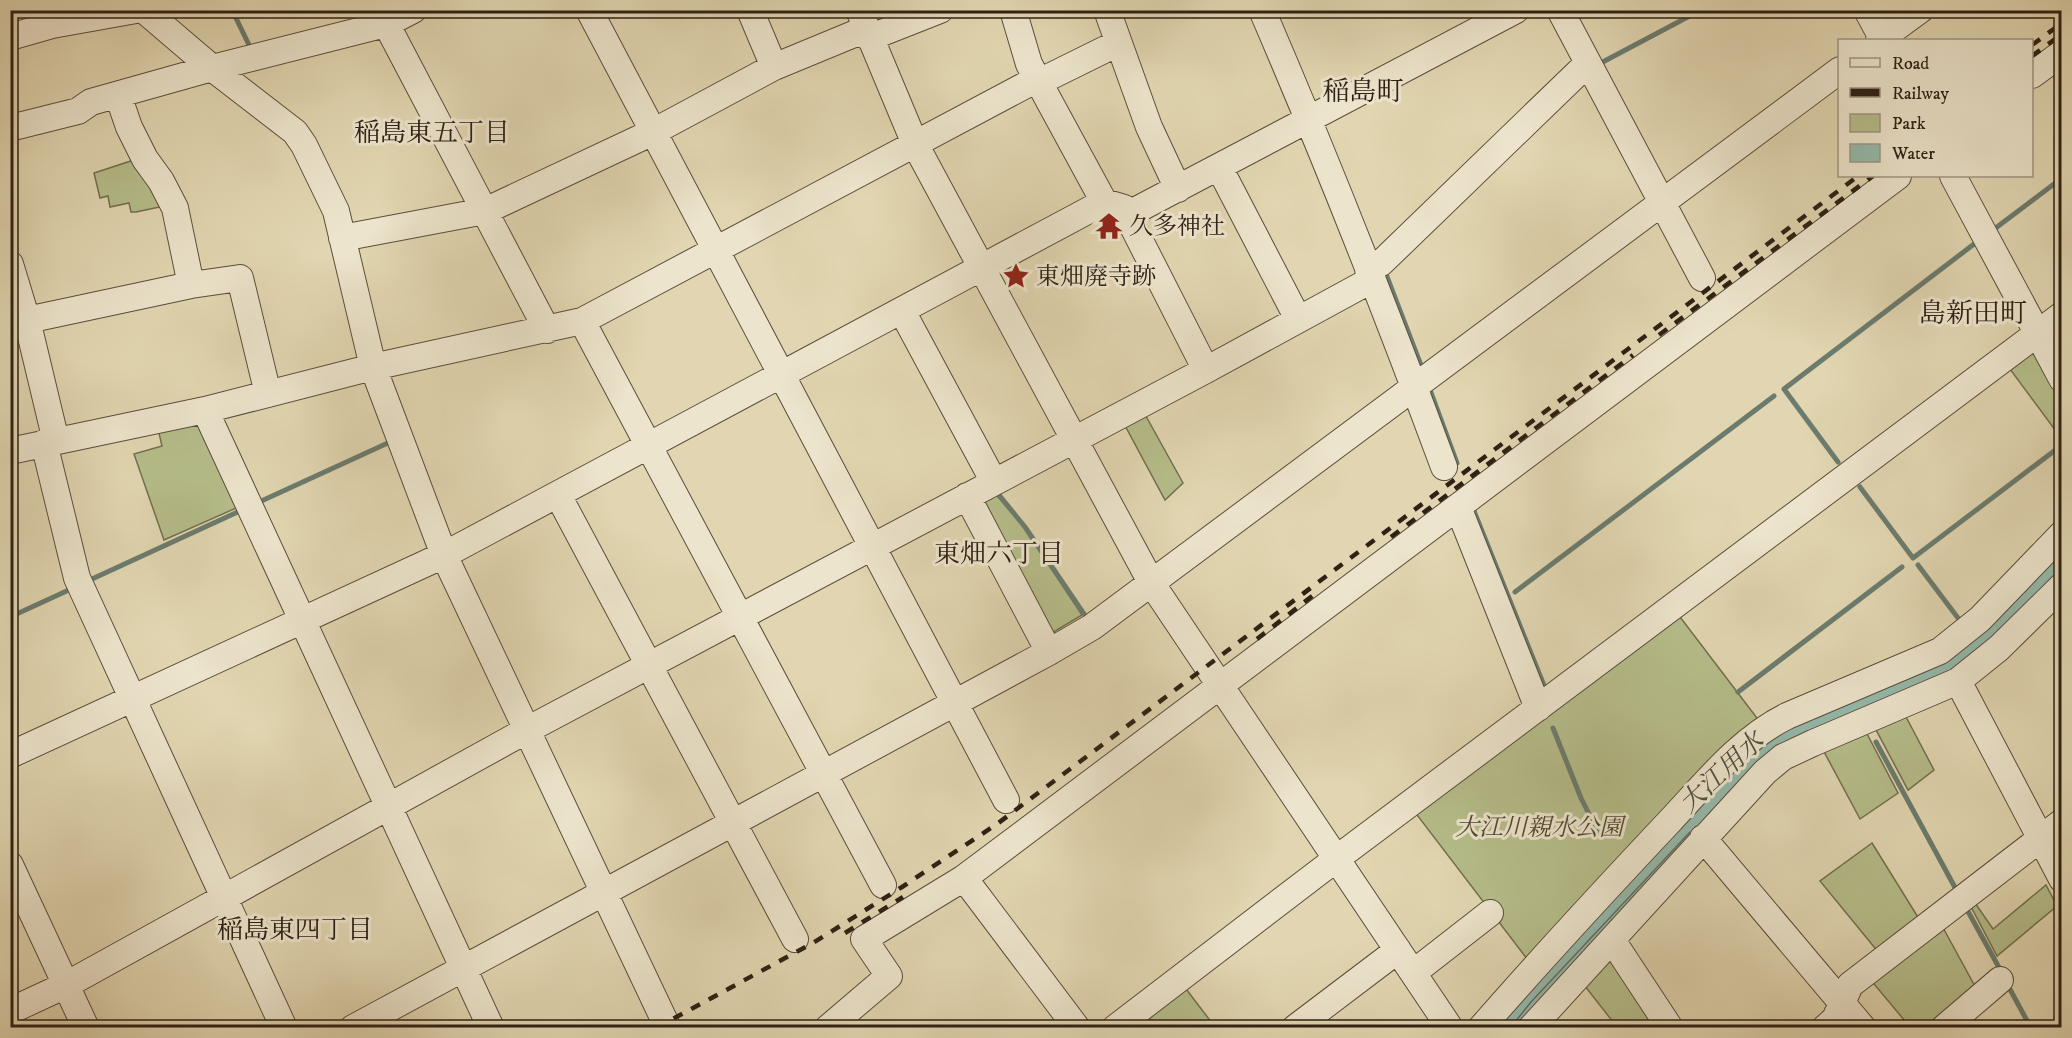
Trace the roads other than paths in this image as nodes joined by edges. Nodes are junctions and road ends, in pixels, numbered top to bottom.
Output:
1 (136, 10) edge
2 (144, 10) edge
3 (413, 10) edge
4 (588, 10) edge
5 (750, 10) edge
6 (940, 10) edge
7 (1013, 10) edge
8 (1107, 10) edge
9 (1262, 10) edge
10 (1516, 10) edge
11 (1560, 10) edge
12 (1867, 10) edge
13 (1920, 10) edge
14 (383, 17) edge
15 (864, 26) edge
16 (10, 37) edge
17 (1881, 39) edge
18 (1118, 43) junction
19 (2061, 53) edge
20 (1588, 63) junction
21 (774, 67) junction
22 (212, 68) junction
23 (1838, 71) edge
24 (2033, 74) edge
25 (1038, 81) junction
26 (118, 94) junction
27 (1309, 121) junction
28 (10, 128) edge
29 (653, 132) junction
30 (915, 144) junction
31 (1219, 167) junction
32 (1897, 177) edge
33 (1954, 177) edge
34 (1178, 189) junction
35 (1104, 202) junction
36 (1662, 202) junction
37 (485, 211) junction
38 (1127, 215) junction
39 (342, 238) junction
40 (715, 250) junction
41 (10, 264) edge
42 (981, 269) junction
43 (1369, 273) junction
44 (1702, 279) dead end
45 (191, 285) junction
46 (15, 296) edge
47 (902, 311) junction
48 (2061, 315) edge
49 (1299, 319) junction
50 (27, 320) junction
51 (582, 321) junction
52 (547, 330) junction
53 (2037, 333) junction
54 (373, 367) junction
55 (1206, 370) junction
56 (782, 376) junction
57 (2061, 379) edge
58 (1414, 386) junction
59 (268, 394) junction
60 (206, 410) junction
61 (1073, 440) junction
62 (50, 442) junction
63 (650, 446) junction
64 (10, 451) edge
65 (1444, 467) dead end
66 (994, 482) junction
67 (558, 495) junction
68 (967, 496) junction
69 (1458, 507) junction
70 (2061, 534) edge
71 (872, 547) junction
72 (444, 555) junction
73 (1152, 584) junction
74 (2061, 586) edge
75 (740, 616) junction
76 (302, 621) junction
77 (1049, 652) junction
78 (649, 665) junction
79 (1958, 681) junction
80 (1219, 687) junction
81 (134, 698) junction
82 (955, 703) junction
83 (1538, 708) junction
84 (527, 730) junction
85 (10, 755) edge
86 (824, 773) junction
87 (1006, 800) dead end
88 (389, 807) junction
89 (733, 822) junction
90 (2061, 822) edge
91 (1703, 838) junction
92 (2040, 840) junction
93 (1336, 859) junction
94 (10, 864) edge
95 (964, 878) junction
96 (2061, 879) edge
97 (883, 885) dead end
98 (604, 891) junction
99 (225, 898) junction
100 (1490, 913) dead end
101 (795, 939) dead end
102 (1612, 940) junction
103 (1398, 950) junction
104 (463, 968) junction
105 (1413, 973) junction
106 (2000, 980) dead end
107 (66, 986) junction
108 (1842, 1002) junction
109 (10, 1011) edge
110 (86, 1028) edge
111 (284, 1028) edge
112 (353, 1028) edge
113 (491, 1028) edge
114 (668, 1028) edge
115 (828, 1028) edge
116 (1077, 1028) edge
117 (1115, 1028) edge
118 (1295, 1028) edge
119 (1450, 1028) edge
120 (1481, 1028) edge
121 (1531, 1028) edge
122 (1670, 1028) edge
123 (1824, 1028) edge
124 (1863, 1028) edge
125 (1944, 1028) edge

1 - 16 street
2 - 22 street
3 - 14 street
4 - 29 street
5 - 21 street
6 - 15 street
7 - 25 street
8 - 18 street
9 - 27 street
10 - 27 street
11 - 20 street
12 - 17 street
13 - 17 street
14 - 22 street
14 - 37 street
15 - 21 street
15 - 30 street
18 - 25 street
18 - 34 street
19 - 24 street
20 - 36 street
20 - 43 street
21 - 29 street
22 - 26 street
22 - 39 street
23 - 36 street
25 - 30 street
25 - 35 street
26 - 28 street
26 - 45 street
27 - 31 street
27 - 43 street
29 - 37 street
29 - 40 street
30 - 40 street
30 - 42 street
31 - 34 street
31 - 49 street
32 - 69 street
33 - 53 street
34 - 38 street
35 - 38 street
35 - 42 street
36 - 44 street
36 - 58 street
37 - 39 street
37 - 52 street
38 - 55 street
39 - 54 street
40 - 51 street
40 - 56 street
41 - 46 street
42 - 47 street
42 - 61 street
43 - 49 street
43 - 58 street
45 - 50 street
45 - 59 street
46 - 50 street
47 - 56 street
47 - 66 street
48 - 53 street
49 - 55 street
50 - 62 street
51 - 52 street
51 - 63 street
52 - 54 street
53 - 57 street
53 - 83 street
54 - 59 street
54 - 72 street
55 - 61 street
56 - 63 street
56 - 71 street
58 - 65 street
58 - 73 street
59 - 60 street
60 - 62 street
60 - 76 street
61 - 66 street
61 - 73 street
62 - 64 street
62 - 81 street
63 - 67 street
63 - 75 street
66 - 68 street
67 - 72 street
67 - 78 street
68 - 71 street
68 - 77 street
69 - 80 street
69 - 83 street
70 - 120 street
71 - 75 street
71 - 82 street
72 - 76 street
72 - 84 street
73 - 77 street
73 - 80 street
74 - 79 street
75 - 78 street
75 - 86 street
76 - 81 street
76 - 88 street
77 - 82 street
78 - 84 street
78 - 89 street
79 - 91 street
79 - 92 street
80 - 93 street
80 - 95 street
81 - 85 street
81 - 99 street
82 - 86 street
82 - 87 street
83 - 93 street
84 - 88 street
84 - 98 street
86 - 89 street
86 - 97 street
88 - 99 street
88 - 104 street
89 - 98 street
89 - 101 street
90 - 92 street
91 - 102 street
91 - 108 street
92 - 96 street
92 - 108 street
93 - 103 street
93 - 117 street
94 - 107 street
95 - 115 street
95 - 116 street
98 - 104 street
98 - 114 street
99 - 107 street
99 - 111 street
100 - 105 street
102 - 121 street
102 - 122 street
103 - 105 street
103 - 118 street
104 - 112 street
104 - 113 street
105 - 119 street
106 - 125 street
107 - 109 street
107 - 110 street
108 - 123 street
108 - 124 street

